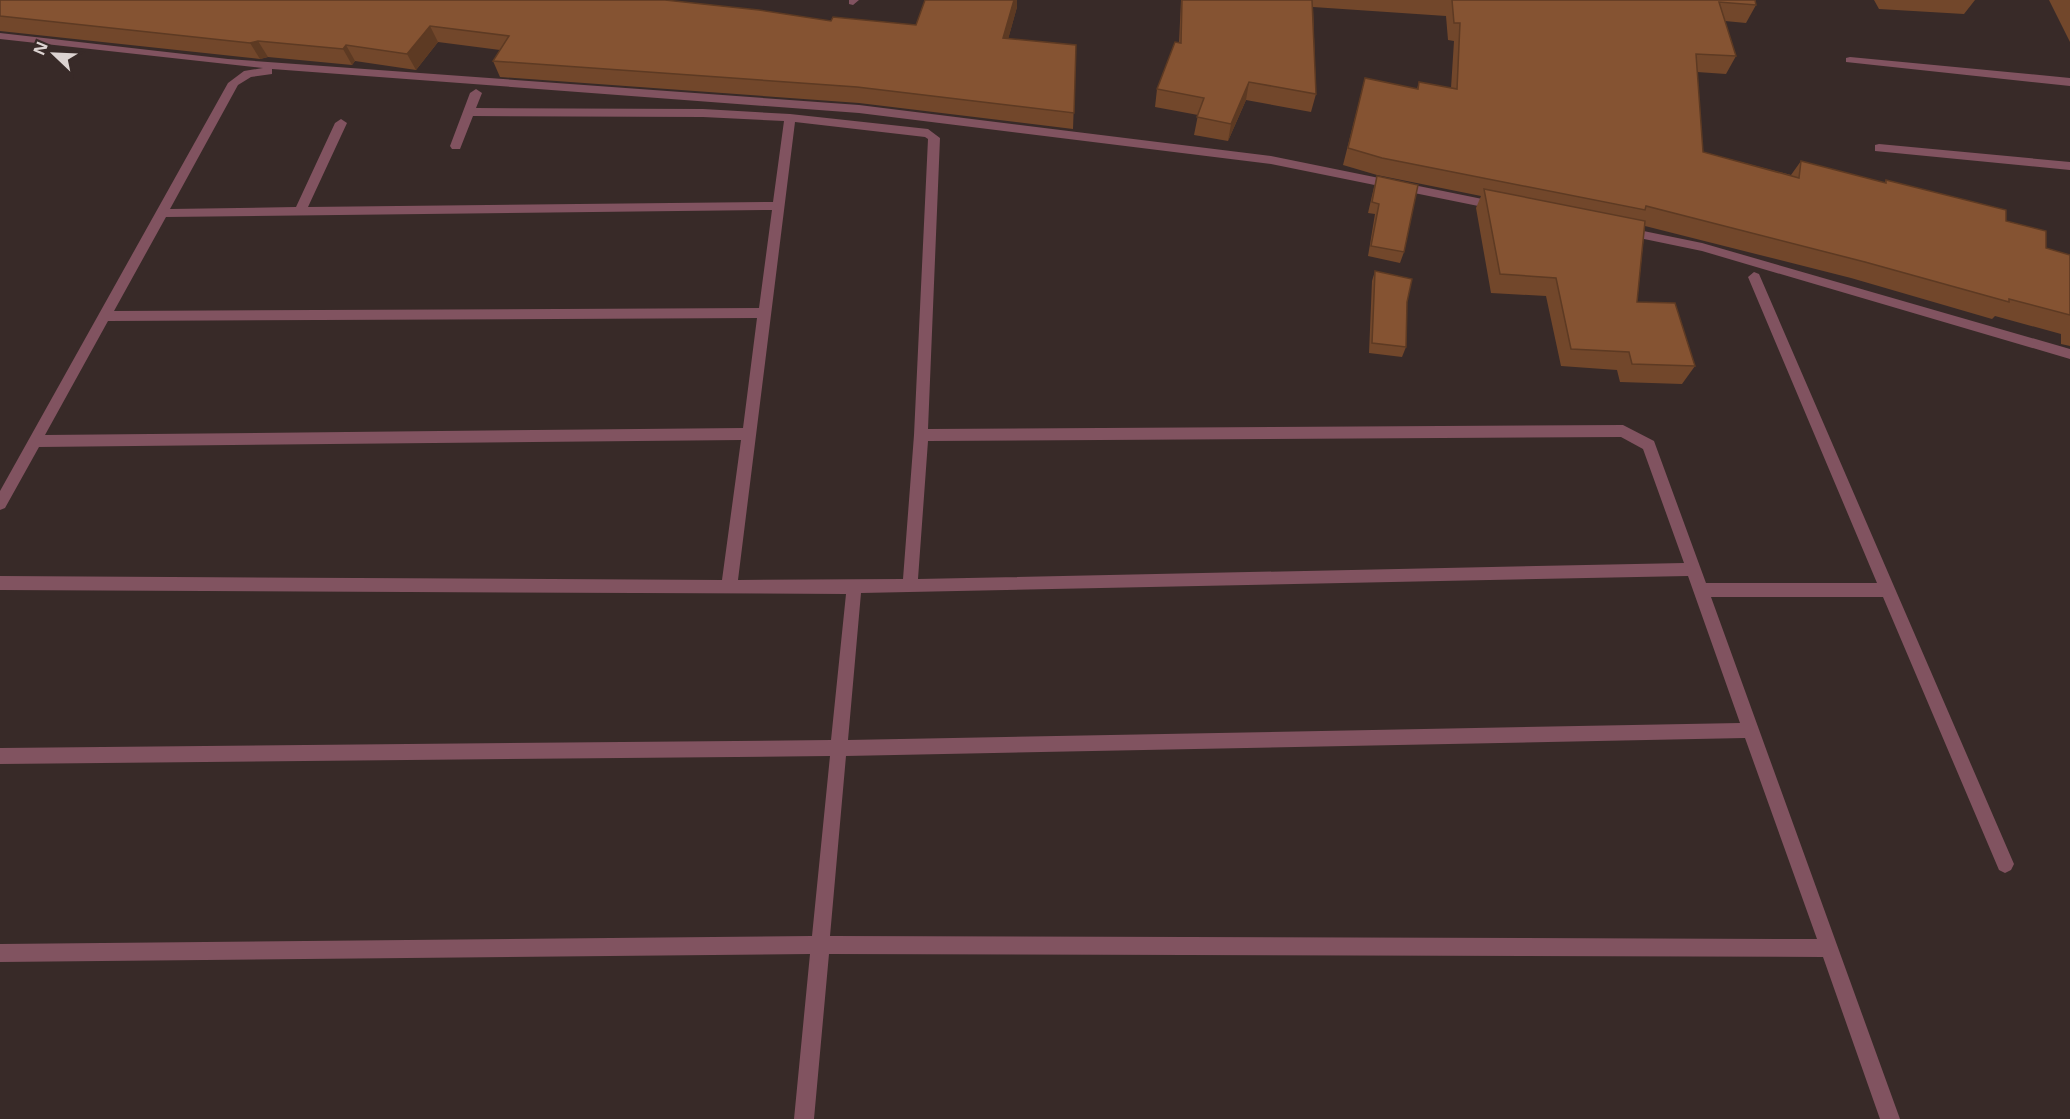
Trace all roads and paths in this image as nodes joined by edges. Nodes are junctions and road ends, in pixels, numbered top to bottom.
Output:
1 (0, 36) edge
2 (1850, 60) dead end
3 (328, 77) dead end
4 (2070, 82) edge
5 (476, 93) dead end
6 (470, 112) junction
7 (790, 118) junction
8 (341, 123) dead end
9 (456, 146) dead end
10 (1879, 148) dead end
11 (2070, 166) edge
12 (778, 206) junction
13 (1516, 209) edge
14 (300, 211) junction
15 (163, 213) junction
16 (1609, 228) edge
17 (1754, 277) dead end
18 (764, 313) junction
19 (105, 316) junction
20 (2070, 354) edge
21 (749, 434) junction
22 (921, 435) junction
23 (35, 441) junction
24 (0, 504) edge
25 (1694, 569) junction
26 (0, 583) edge
27 (729, 586) junction
28 (910, 586) junction
29 (854, 587) junction
30 (1701, 590) junction
31 (1888, 590) junction
32 (1751, 730) junction
33 (839, 748) junction
34 (0, 756) edge
35 (2005, 864) dead end
36 (820, 945) junction
37 (1829, 948) junction
38 (0, 953) edge
39 (804, 1119) edge
40 (1890, 1119) edge

1 - 13 street
2 - 4 street
3 - 15 street
5 - 6 street
6 - 7 street
6 - 9 street
7 - 12 street
7 - 22 street
8 - 14 street
10 - 11 street
12 - 14 street
12 - 18 street
14 - 15 street
15 - 19 street
16 - 20 street
17 - 31 street
18 - 19 street
18 - 21 street
19 - 23 street
21 - 23 street
21 - 27 street
22 - 25 street
22 - 28 street
23 - 24 street
25 - 28 street
25 - 30 street
26 - 27 street
27 - 29 street
28 - 29 street
29 - 33 street
30 - 31 street
30 - 32 street
31 - 35 street
32 - 33 street
32 - 37 street
33 - 34 street
33 - 36 street
36 - 37 street
36 - 38 street
36 - 39 street
37 - 40 street

